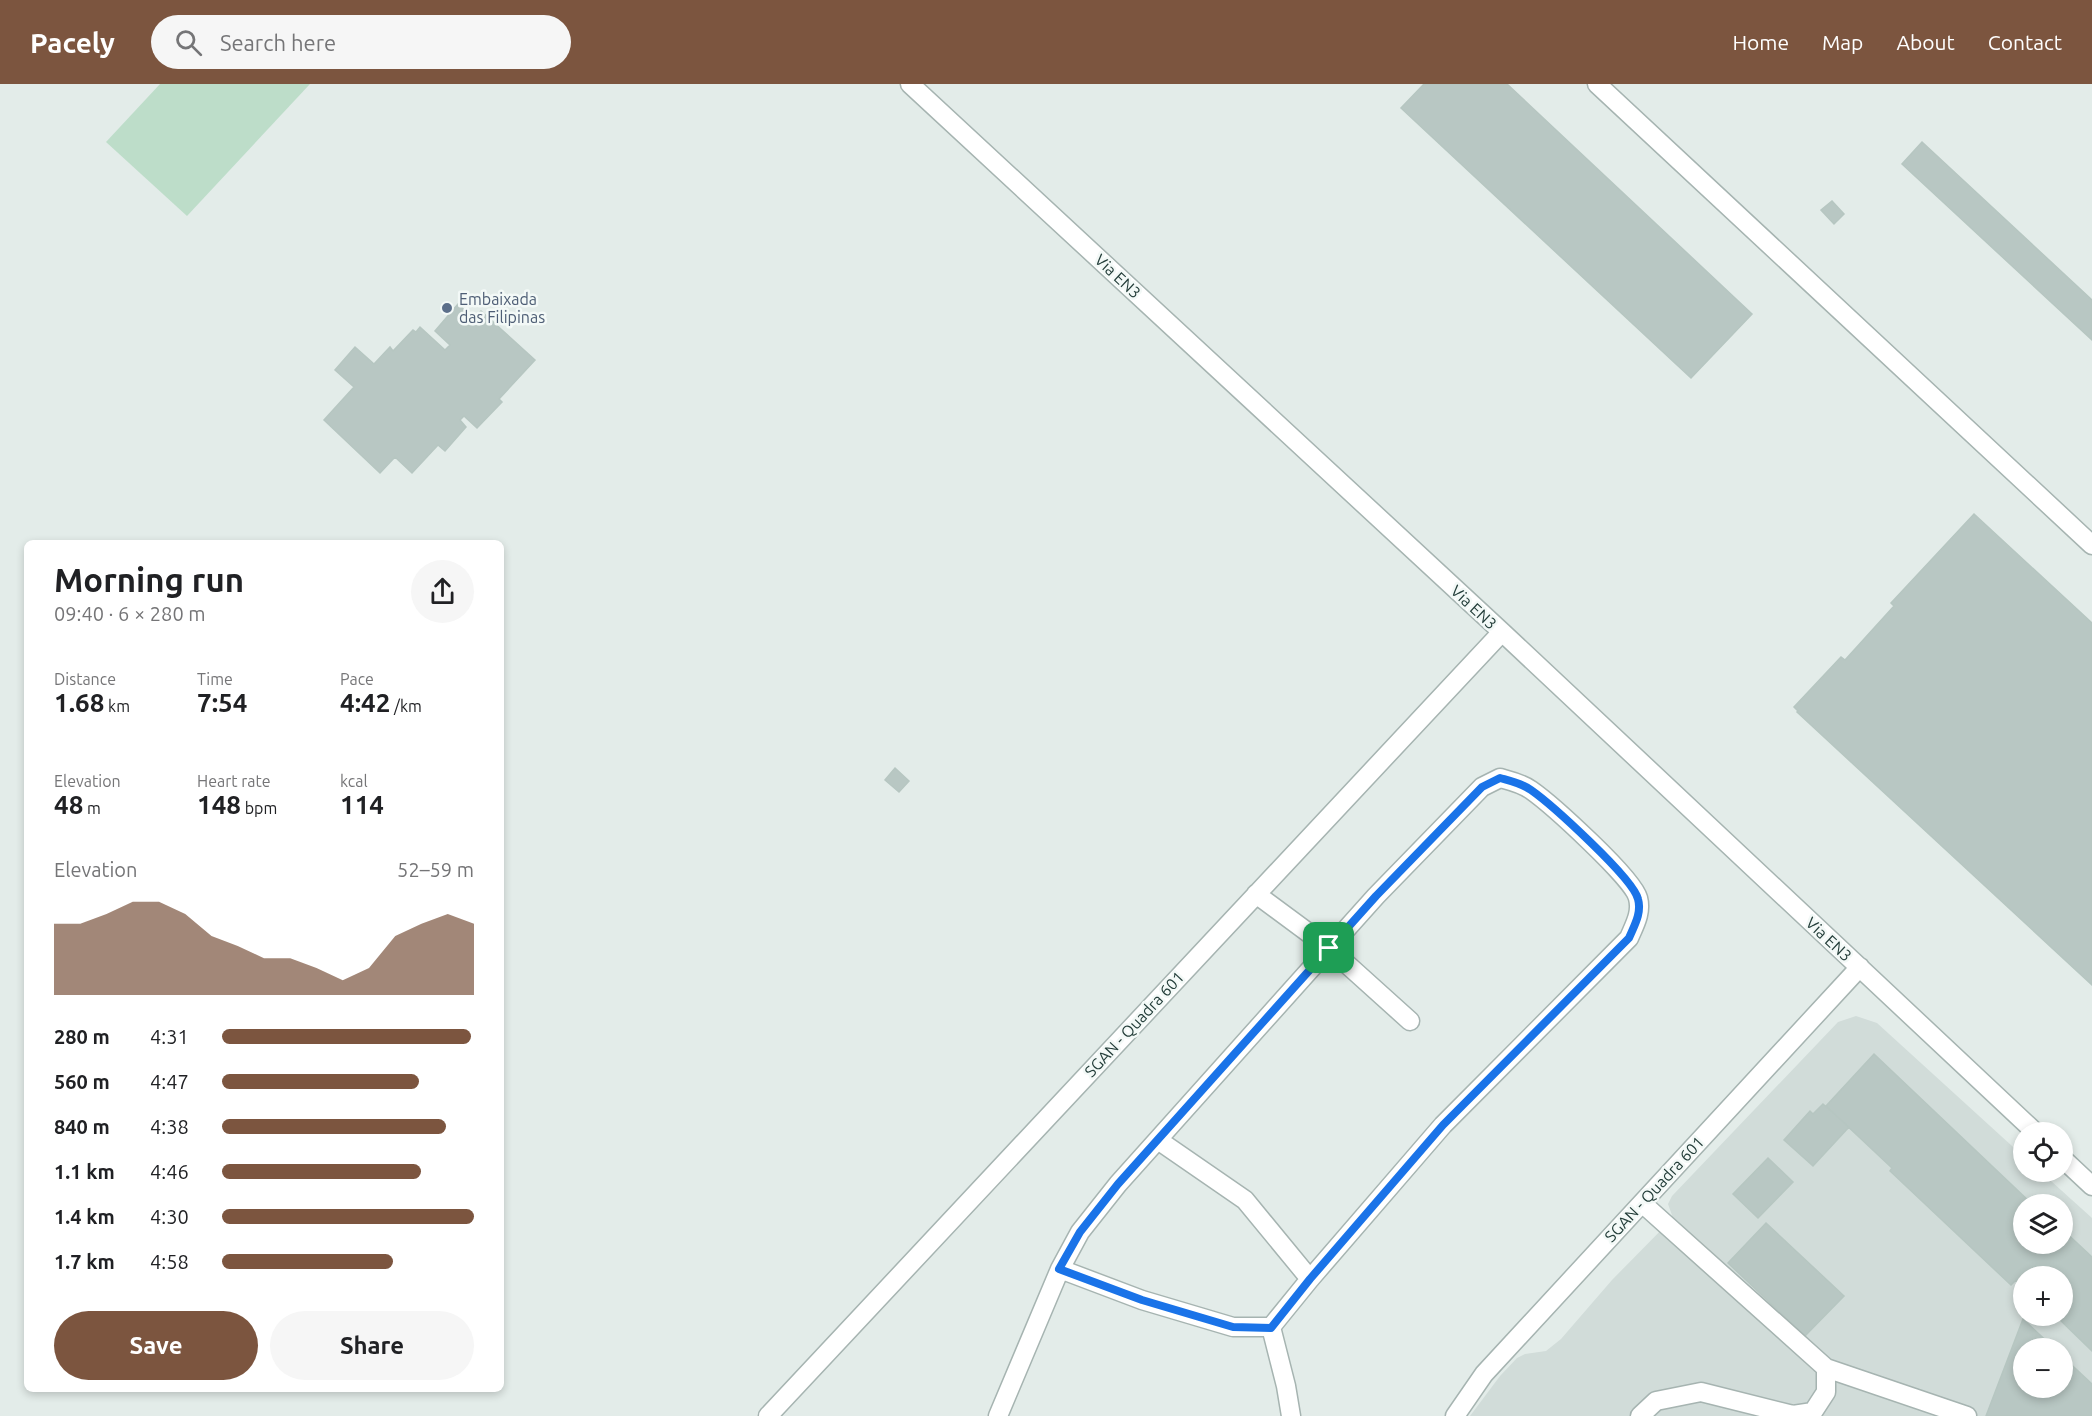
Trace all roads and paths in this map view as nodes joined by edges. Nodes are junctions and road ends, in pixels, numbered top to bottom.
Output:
1 (910, 84) edge
2 (1597, 84) edge
3 (2092, 545) edge
4 (1502, 632) junction
5 (1256, 894) junction
6 (1329, 948) junction
7 (1860, 967) junction
8 (1410, 1021) dead end
9 (2024, 1122) edge
10 (1158, 1140) junction
11 (2073, 1168) edge
12 (2092, 1186) edge
13 (1642, 1203) junction
14 (1059, 1269) junction
15 (1310, 1279) junction
16 (1271, 1328) junction
17 (1826, 1368) junction
18 (768, 1416) edge
19 (998, 1416) edge
20 (1292, 1416) edge
21 (1455, 1416) edge
22 (1640, 1416) edge
23 (1967, 1416) edge

1 - 4 street, Via EN3
2 - 3 street
4 - 5 street, SGAN - Quadra 601
4 - 7 street, Via EN3
5 - 6 street
5 - 18 street, SGAN - Quadra 601
6 - 8 street
6 - 10 street
6 - 15 street
7 - 9 street, Via EN3
7 - 13 street, SGAN - Quadra 601
10 - 14 street
10 - 15 street
11 - 12 street
13 - 17 street
13 - 21 street, SGAN - Quadra 601
14 - 16 street
14 - 19 street
15 - 16 street
16 - 20 street
17 - 22 street
17 - 23 street

